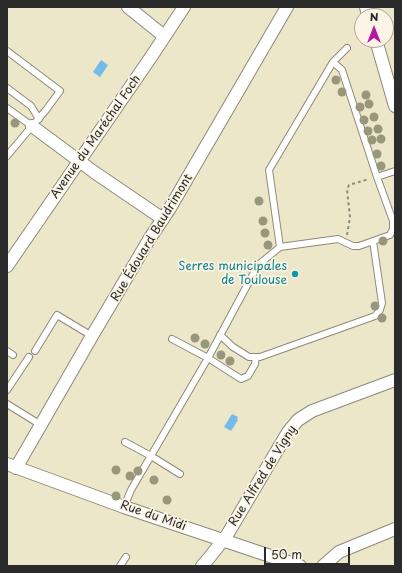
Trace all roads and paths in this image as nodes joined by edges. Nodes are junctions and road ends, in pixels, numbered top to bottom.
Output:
1 (128, 7) edge
2 (184, 7) edge
3 (287, 7) edge
4 (164, 36) junction
5 (348, 48) dead end
6 (378, 48) edge
7 (7, 51) edge
8 (333, 62) junction
9 (7, 88) edge
10 (395, 106) edge
11 (7, 108) edge
12 (35, 122) junction
13 (7, 156) edge
14 (79, 161) junction
15 (395, 171) edge
16 (377, 177) junction
17 (163, 219) junction
18 (372, 241) junction
19 (346, 242) junction
20 (280, 247) junction
21 (7, 266) edge
22 (220, 335) junction
23 (92, 336) junction
24 (172, 339) dead end
25 (35, 351) dead end
26 (29, 357) dead end
27 (256, 357) junction
28 (208, 358) junction
29 (395, 380) edge
30 (7, 390) edge
31 (7, 404) edge
32 (41, 425) junction
33 (125, 442) dead end
34 (151, 456) junction
35 (12, 466) edge
36 (180, 474) dead end
37 (124, 507) junction
38 (395, 529) edge
39 (224, 540) junction
40 (126, 557) dead end
41 (120, 566) edge
42 (202, 566) edge
43 (300, 566) edge
44 (323, 566) edge

1 - 4 street
2 - 4 street, Avenue du Maréchal Foch
3 - 17 street, Rue Édouard Baudrimont
4 - 14 street, Avenue du Maréchal Foch
5 - 8 lane
6 - 10 street
7 - 12 lane
8 - 16 lane
8 - 20 lane
9 - 12 lane
11 - 12 lane
12 - 13 lane
12 - 14 street
14 - 17 street
14 - 21 street, Avenue du Maréchal Foch
15 - 16 lane
16 - 18 lane
16 - 19 path
17 - 23 street, Rue Édouard Baudrimont
18 - 19 lane
18 - 27 lane
19 - 20 lane
20 - 22 lane
22 - 27 lane
22 - 28 lane
23 - 25 lane
23 - 32 street, Rue Édouard Baudrimont
24 - 28 lane
26 - 30 lane
27 - 28 lane
28 - 34 lane
29 - 39 street, Rue Alfred de Vigny
31 - 32 lane
32 - 35 street, Rue Édouard Baudrimont
33 - 34 lane
34 - 36 lane
34 - 37 lane
35 - 37 street, Rue du Midi
37 - 39 street, Rue du Midi
38 - 44 street
39 - 42 street, Rue Alfred de Vigny
39 - 43 street, Rue du Midi
40 - 41 lane

